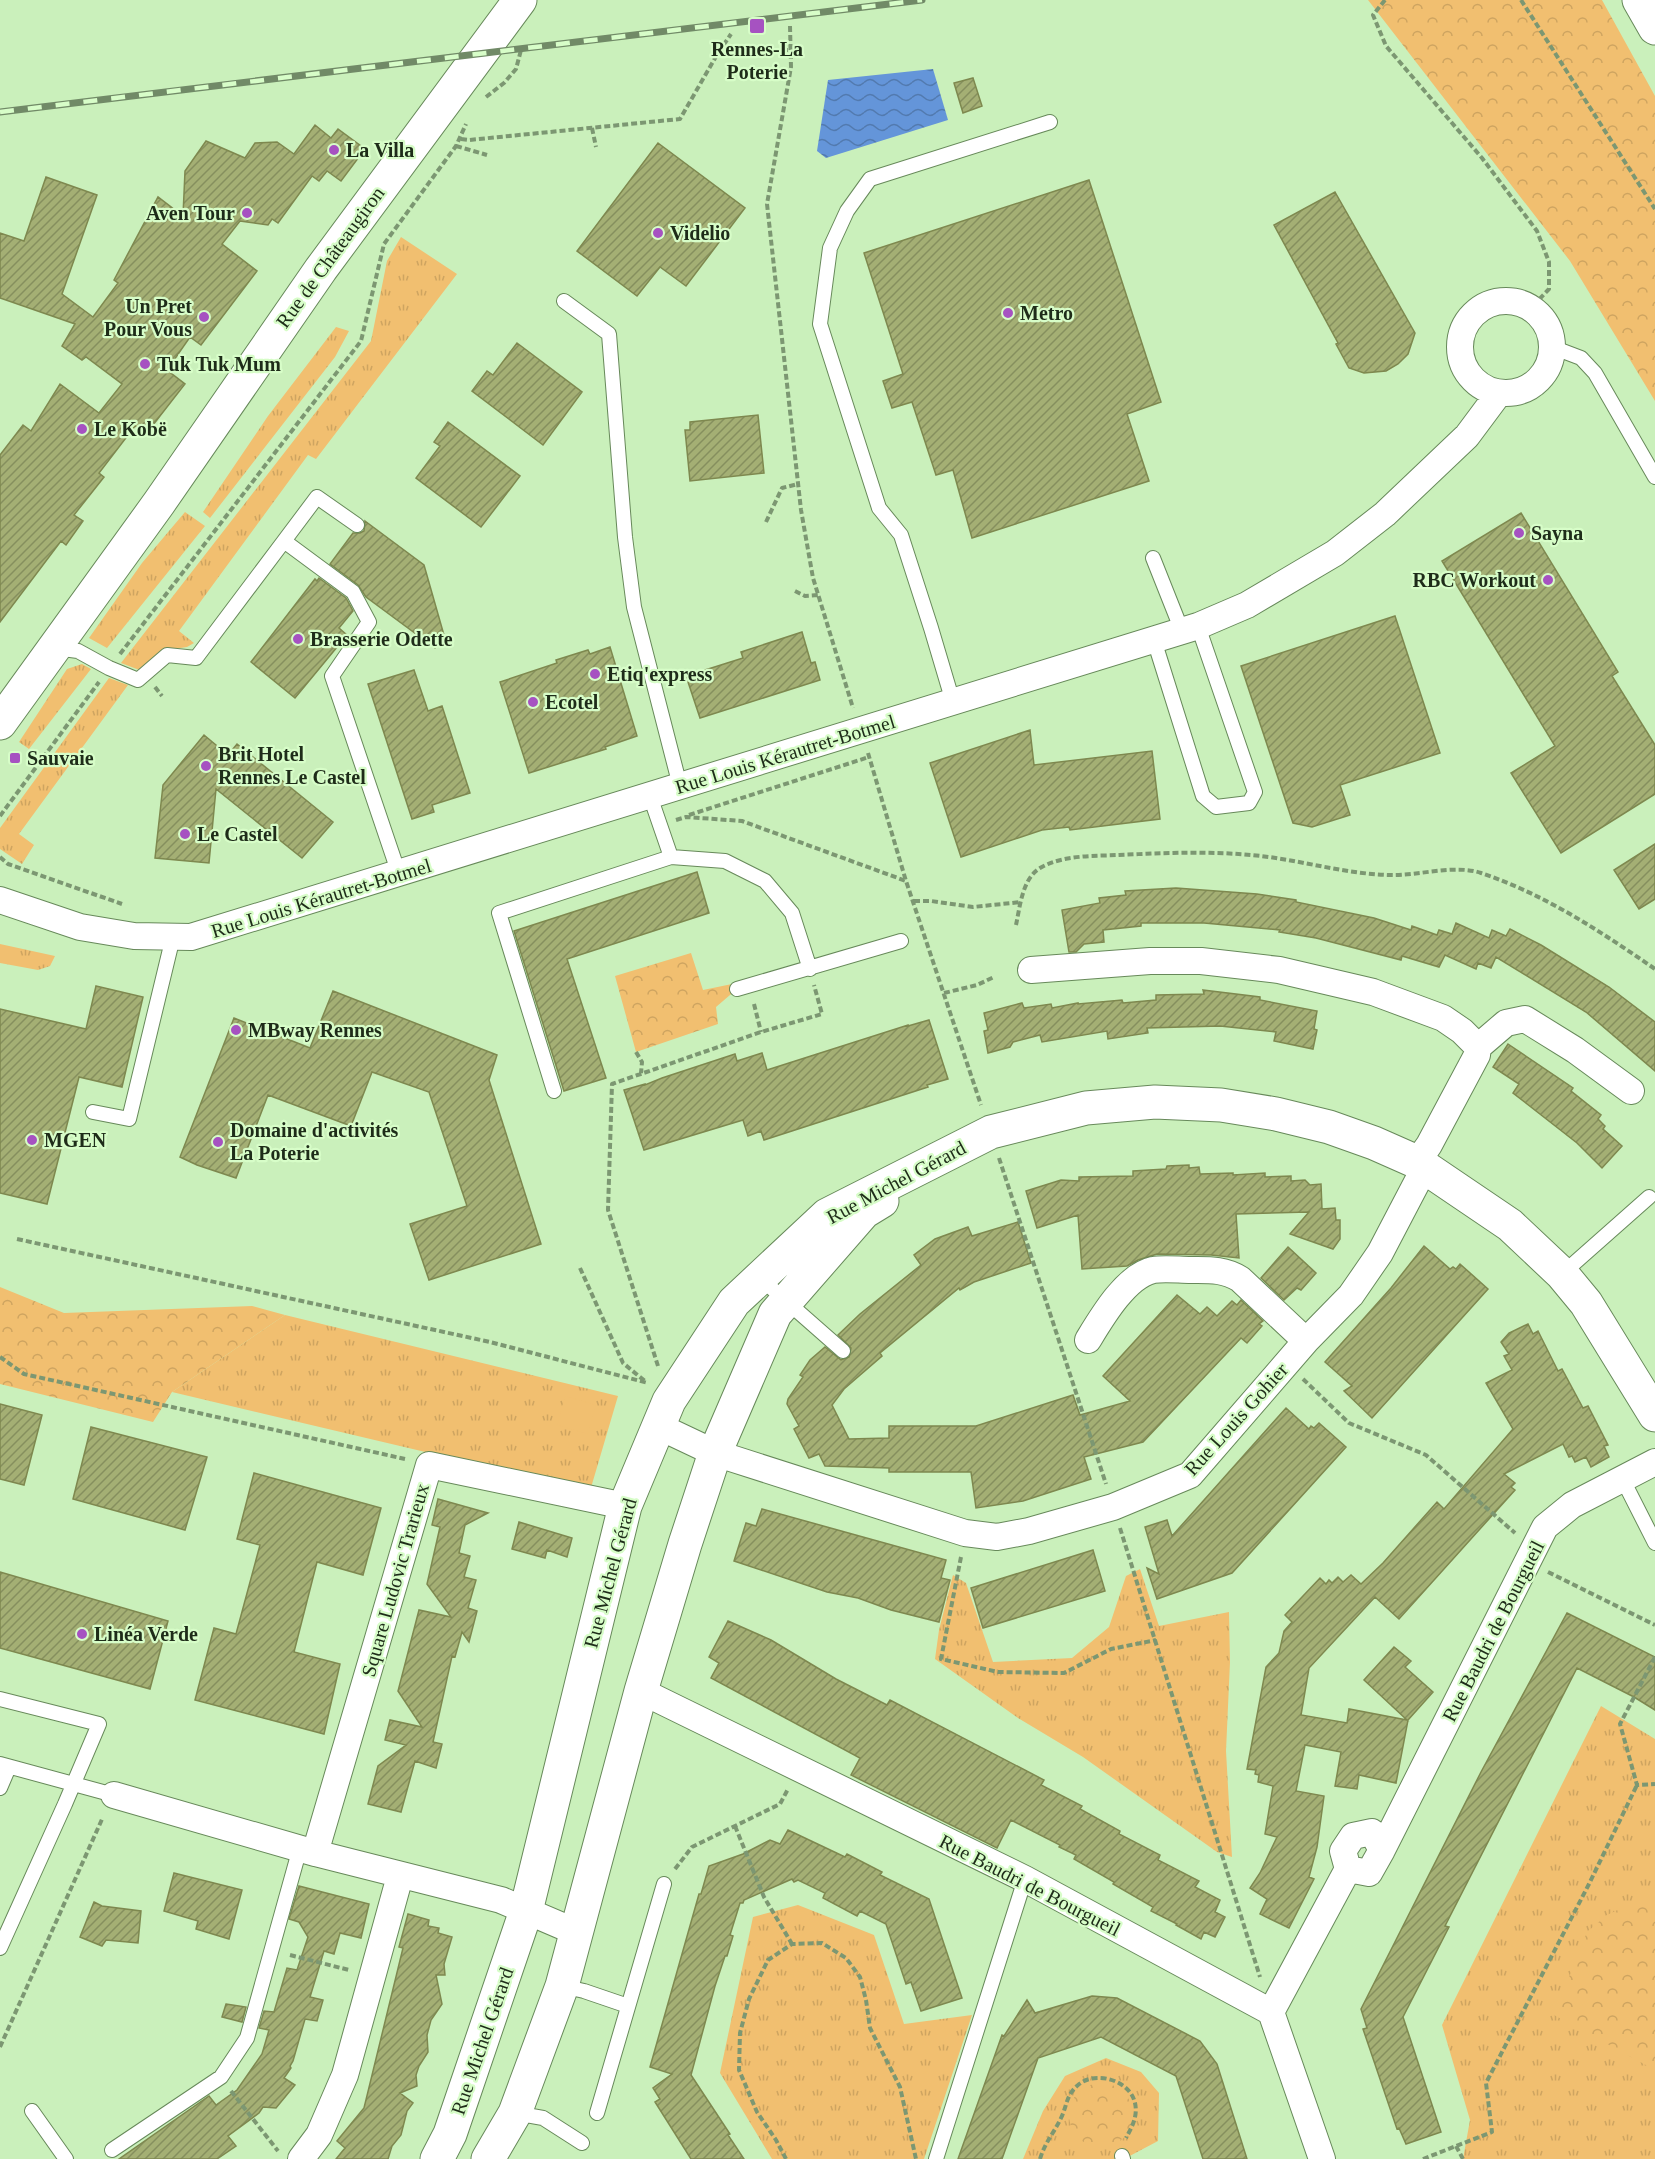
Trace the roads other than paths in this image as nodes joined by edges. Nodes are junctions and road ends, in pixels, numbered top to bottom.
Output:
1 (520, 0) edge
2 (1639, 0) edge
3 (1655, 28) edge
4 (1050, 122) dead end
5 (564, 301) dead end
6 (1552, 347) junction
7 (1499, 393) junction
8 (1655, 477) edge
9 (357, 525) dead end
10 (284, 541) junction
11 (1154, 558) dead end
12 (1190, 629) junction
13 (1154, 640) junction
14 (53, 648) junction
15 (953, 702) junction
16 (0, 723) edge
17 (680, 786) junction
18 (650, 796) junction
19 (671, 856) junction
20 (399, 874) junction
21 (0, 900) edge
22 (173, 937) junction
23 (901, 941) dead end
24 (810, 969) junction
25 (1031, 970) dead end
26 (743, 987) road end
27 (1478, 1047) junction
28 (554, 1091) dead end
29 (1630, 1091) dead end
30 (93, 1112) dead end
31 (991, 1132) junction
32 (1421, 1165) junction
33 (1650, 1197) dead end
34 (1562, 1274) junction
35 (760, 1278) junction
36 (786, 1301) junction
37 (1088, 1340) dead end
38 (1306, 1341) junction
39 (843, 1351) dead end
40 (658, 1403) junction
41 (1655, 1415) edge
42 (715, 1453) junction
43 (1655, 1462) edge
44 (1622, 1478) junction
45 (625, 1506) junction
46 (1655, 1543) edge
47 (641, 1691) junction
48 (0, 1699) edge
49 (5, 1766) edge
50 (74, 1784) junction
51 (0, 1788) edge
52 (114, 1795) joint
53 (308, 1851) junction
54 (400, 1876) junction
55 (1025, 1880) junction
56 (664, 1884) road end
57 (526, 1911) junction
58 (576, 1932) junction
59 (0, 1948) edge
60 (562, 1986) junction
61 (628, 2006) junction
62 (1271, 2012) junction
63 (32, 2111) dead end
64 (514, 2113) junction
65 (597, 2113) dead end
66 (582, 2143) dead end
67 (112, 2150) dead end
68 (66, 2159) edge
69 (301, 2159) edge
70 (437, 2159) edge
71 (488, 2159) edge
72 (936, 2159) edge
73 (1322, 2159) edge

1 - 14 main road, Rue de Châteaugiron
2 - 3 main road
4 - 15 lane
5 - 17 lane
6 - 7 street
6 - 7 street
6 - 8 lane
7 - 12 street, Rue Louis Kérautret-Botmel
9 - 10 lane
10 - 14 lane
10 - 20 lane
11 - 12 lane
12 - 13 street, Rue Louis Kérautret-Botmel
12 - 13 lane
13 - 15 street, Rue Louis Kérautret-Botmel
14 - 16 main road, Rue de Châteaugiron
15 - 17 street, Rue Louis Kérautret-Botmel
17 - 18 street, Rue Louis Kérautret-Botmel
18 - 19 lane
18 - 20 street, Rue Louis Kérautret-Botmel
19 - 24 lane
19 - 28 lane
20 - 22 street, Rue Louis Kérautret-Botmel
21 - 22 street, Rue Louis Kérautret-Botmel
22 - 30 lane
23 - 24 lane
24 - 26 lane
25 - 27 street
27 - 29 street
27 - 32 street, Rue Louis Gohier
31 - 32 main road, Rue Michel Gérard
31 - 35 main road, Rue Michel Gérard
31 - 36 main road, Rue Michel Gérard
32 - 34 main road, Rue Michel Gérard
32 - 38 street, Rue Louis Gohier
33 - 34 lane
34 - 41 main road, Rue Michel Gérard
35 - 36 lane
35 - 40 main road, Rue Michel Gérard
36 - 39 lane
36 - 42 main road, Rue Michel Gérard
37 - 38 street
38 - 42 street, Rue Louis Gohier
40 - 42 street, Rue Louis Gohier
40 - 45 main road, Rue Michel Gérard
42 - 47 main road, Rue Michel Gérard
43 - 44 street, Rue Baudri de Bourgueil
44 - 46 lane
44 - 62 street, Rue Baudri de Bourgueil
45 - 53 street, Square Ludovic Trarieux
45 - 57 main road, Rue Michel Gérard
47 - 55 street, Rue Baudri de Bourgueil
47 - 58 main road, Rue Michel Gérard
48 - 50 lane
49 - 50 lane
49 - 51 lane
50 - 52 lane
50 - 59 lane
52 - 53 street
53 - 54 street
53 - 67 lane
54 - 57 street
54 - 69 street
55 - 62 street, Rue Baudri de Bourgueil
55 - 72 lane
56 - 61 lane
57 - 58 street
57 - 70 main road, Rue Michel Gérard
58 - 60 main road, Rue Michel Gérard
60 - 61 lane
60 - 64 main road, Rue Michel Gérard
61 - 65 lane
62 - 73 street
63 - 68 lane
64 - 66 lane
64 - 71 main road, Rue Michel Gérard

